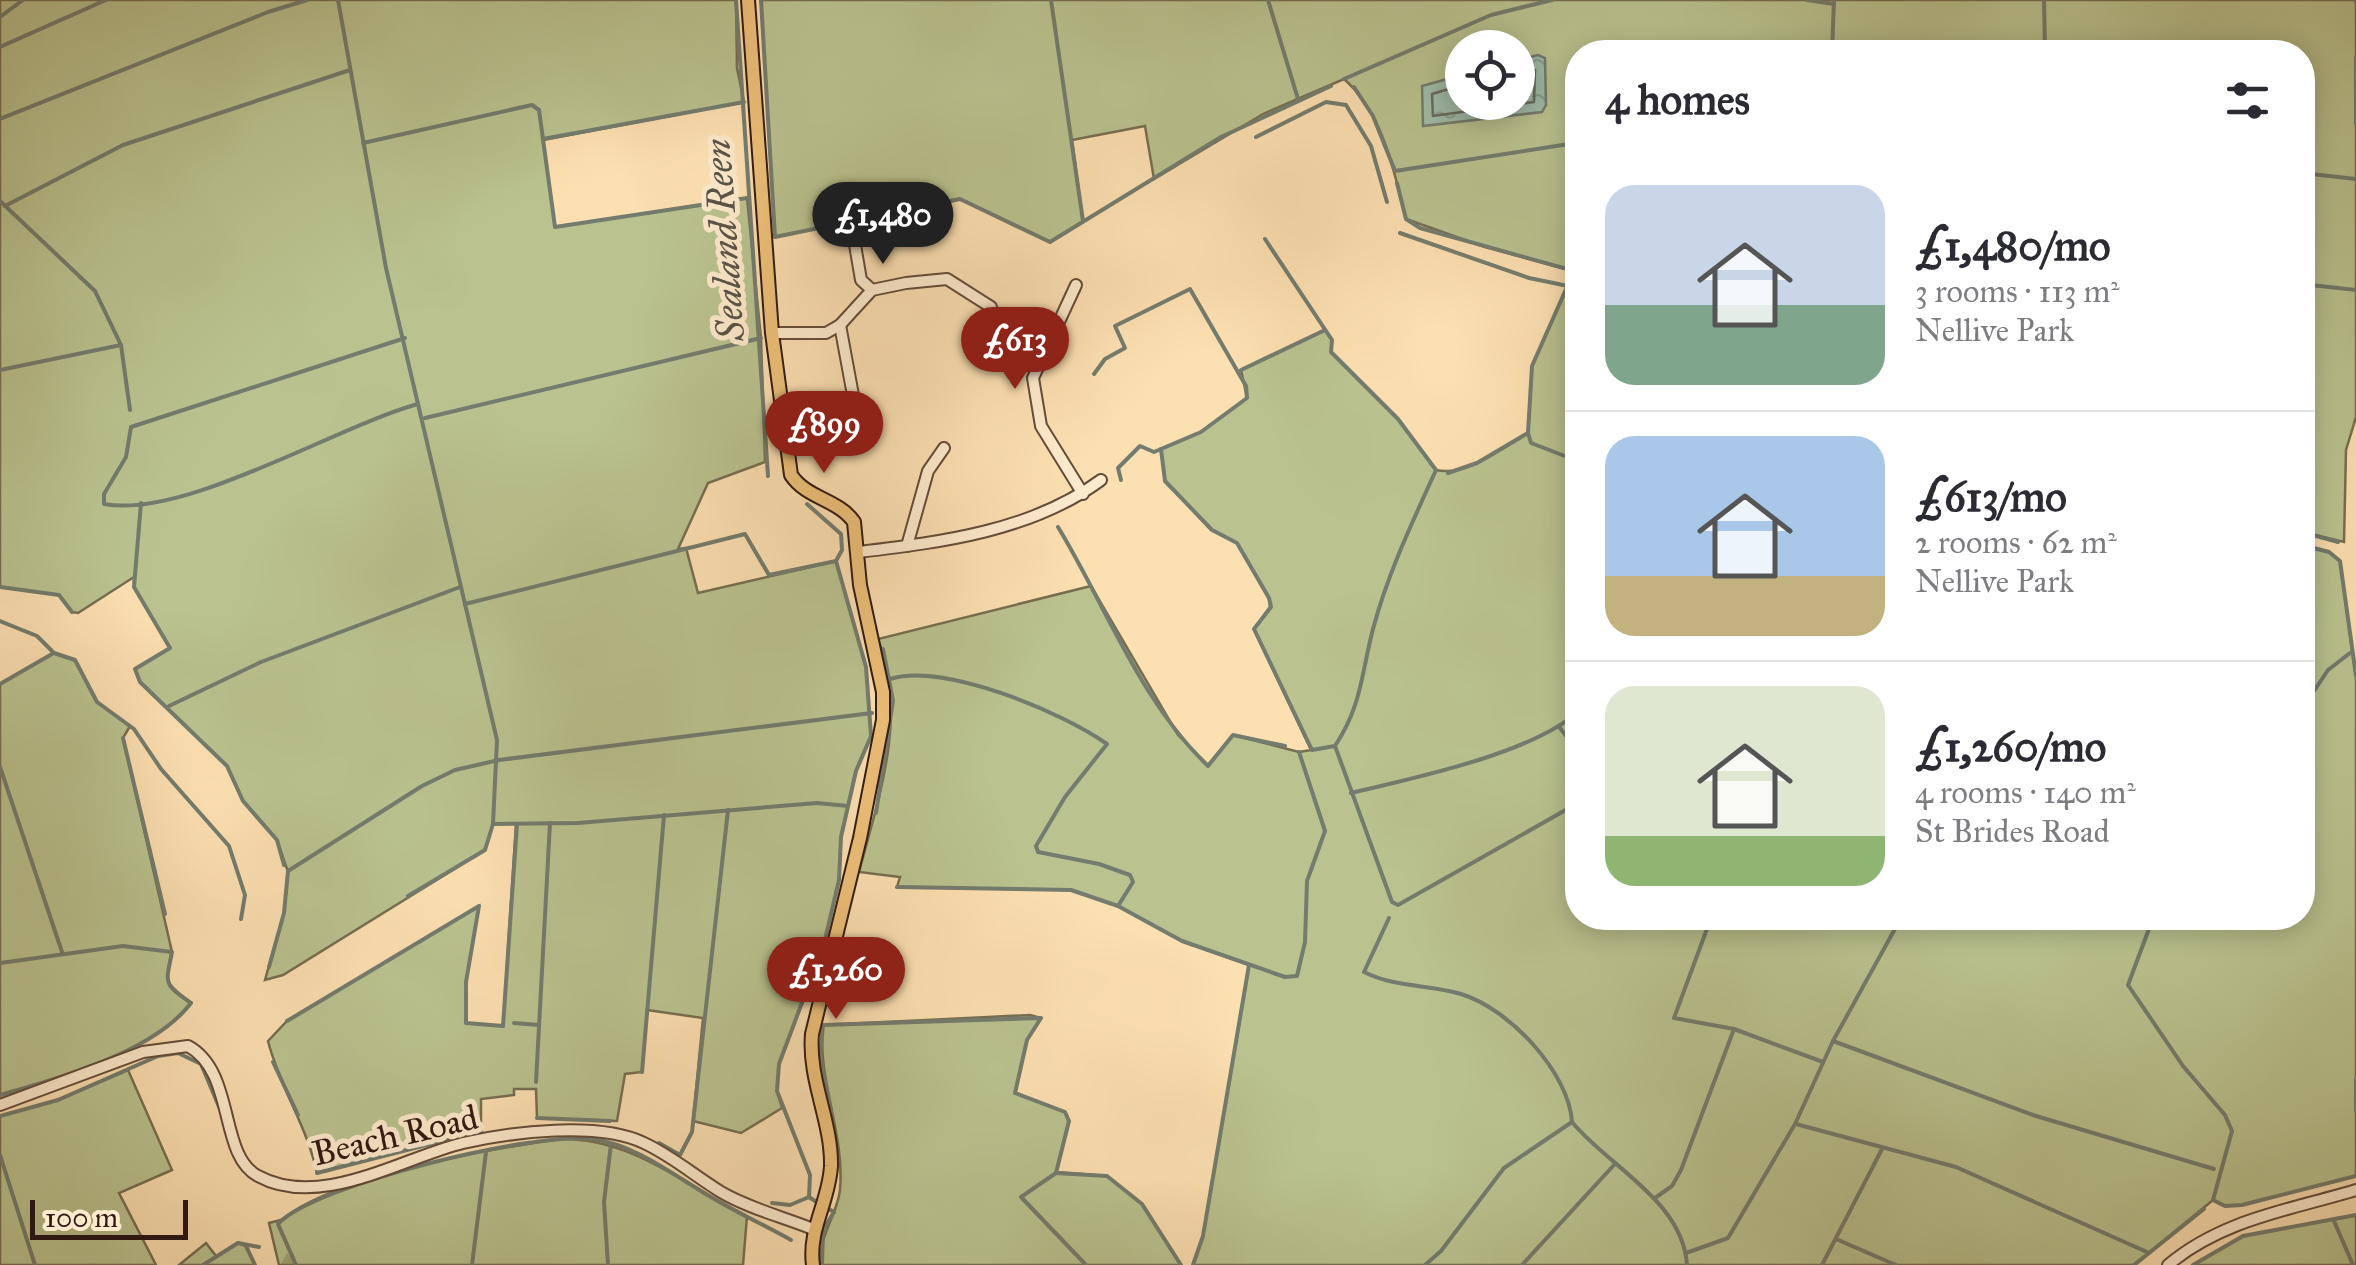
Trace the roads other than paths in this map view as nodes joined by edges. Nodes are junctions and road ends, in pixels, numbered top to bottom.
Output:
1 (748, 0) edge
2 (854, 239) dead end
3 (1076, 285) dead end
4 (872, 290) junction
5 (991, 308) dead end
6 (840, 326) junction
7 (772, 333) junction
8 (855, 406) dead end
9 (944, 448) dead end
10 (1101, 480) dead end
11 (1083, 494) junction
12 (907, 546) junction
13 (859, 552) junction
14 (0, 1105) edge
15 (2356, 1190) edge
16 (813, 1228) junction
17 (813, 1265) edge
18 (2168, 1265) edge

1 - 7 main road
2 - 4 street
3 - 11 street
4 - 5 street
4 - 6 street
6 - 7 street
6 - 8 street
7 - 13 main road
9 - 12 street
10 - 11 street
11 - 12 street
12 - 13 street
13 - 16 main road
14 - 16 street, Beach Road
15 - 18 street
16 - 17 main road

